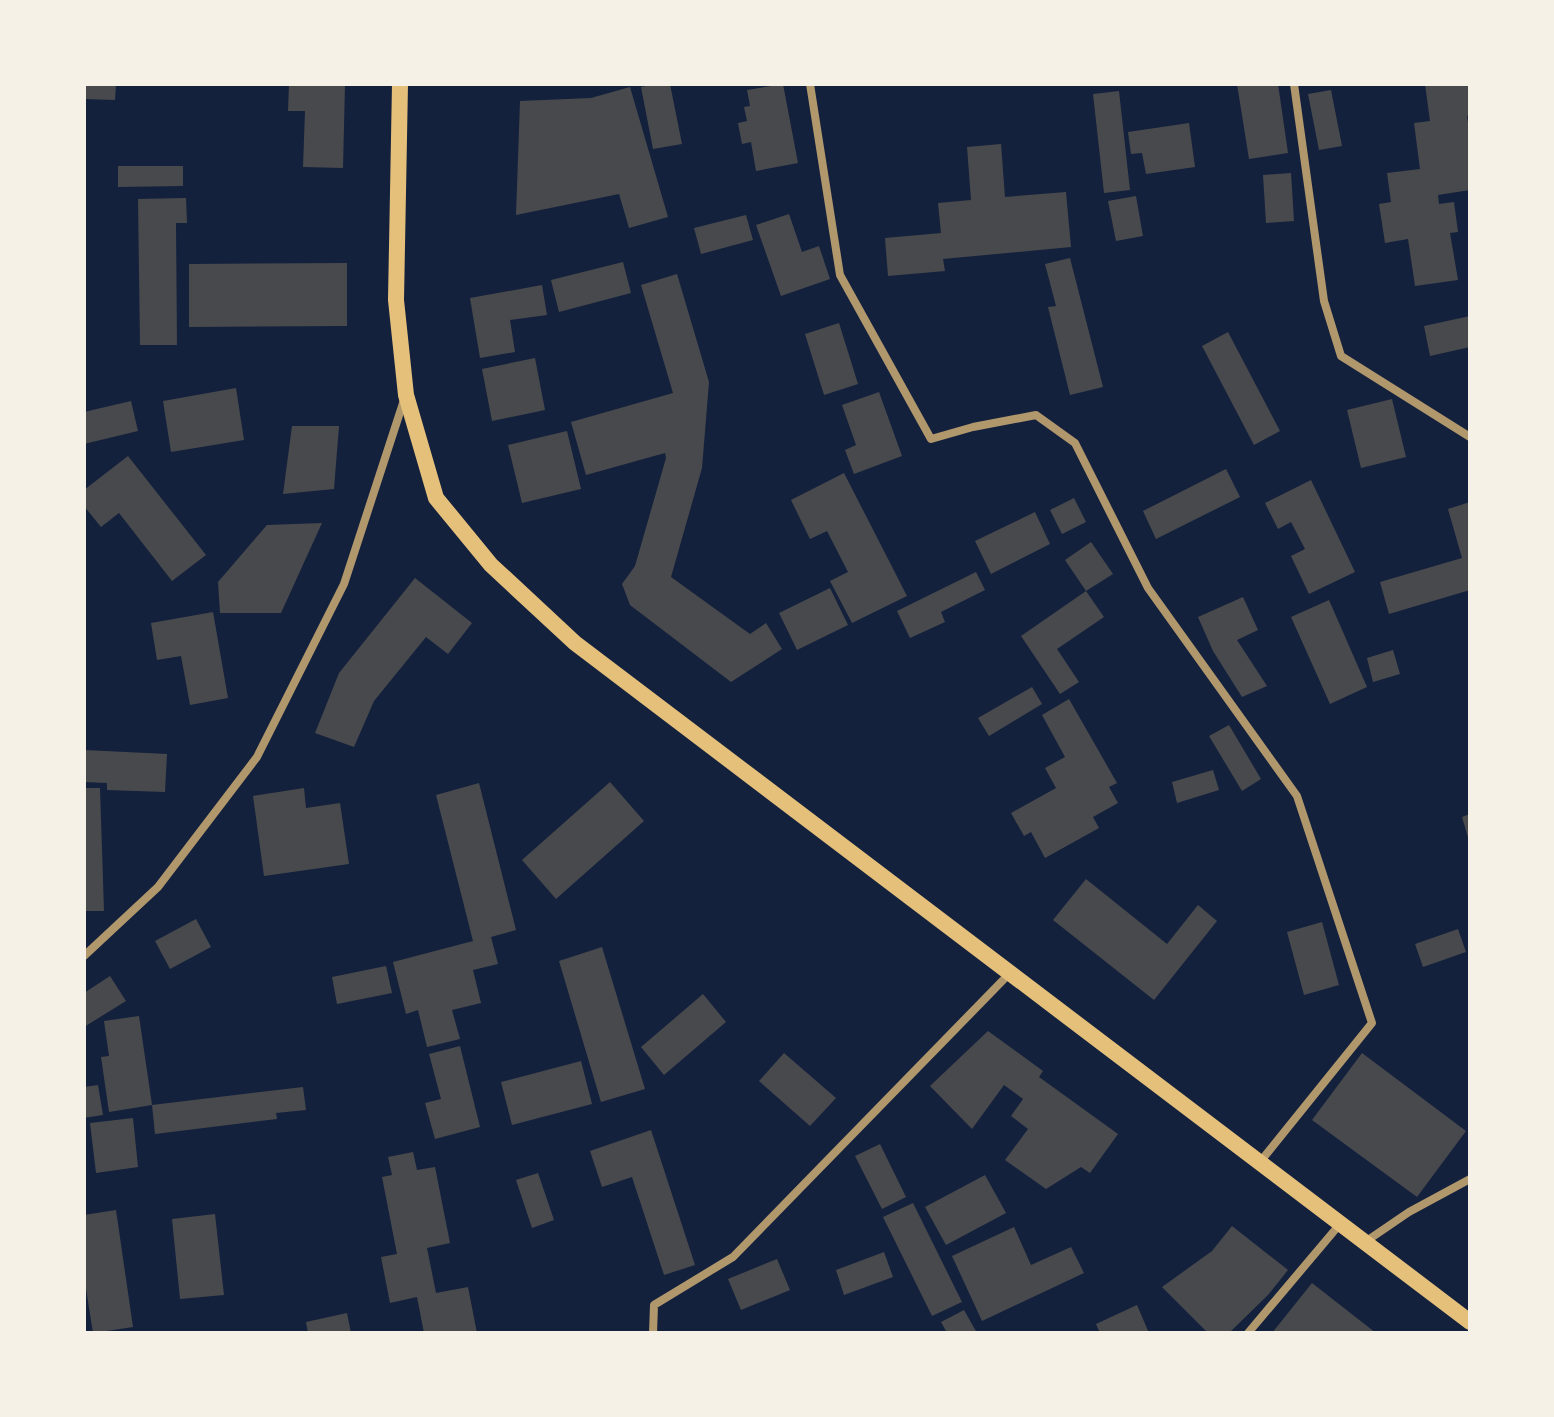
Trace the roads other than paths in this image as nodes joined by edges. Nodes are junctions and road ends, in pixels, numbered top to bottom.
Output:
1 (400, 84) edge
2 (810, 84) edge
3 (1294, 84) edge
4 (406, 395) junction
5 (1470, 437) edge
6 (84, 956) edge
7 (1010, 973) junction
8 (1260, 1163) junction
9 (1470, 1179) edge
10 (1340, 1224) junction
11 (1365, 1242) junction
12 (1470, 1322) edge
13 (653, 1333) edge
14 (1248, 1333) edge

1 - 4 main road
2 - 8 street
3 - 5 street
4 - 6 street
4 - 7 main road
7 - 8 main road
7 - 13 street
8 - 10 main road
9 - 11 street
10 - 11 main road
10 - 14 street
11 - 12 main road

